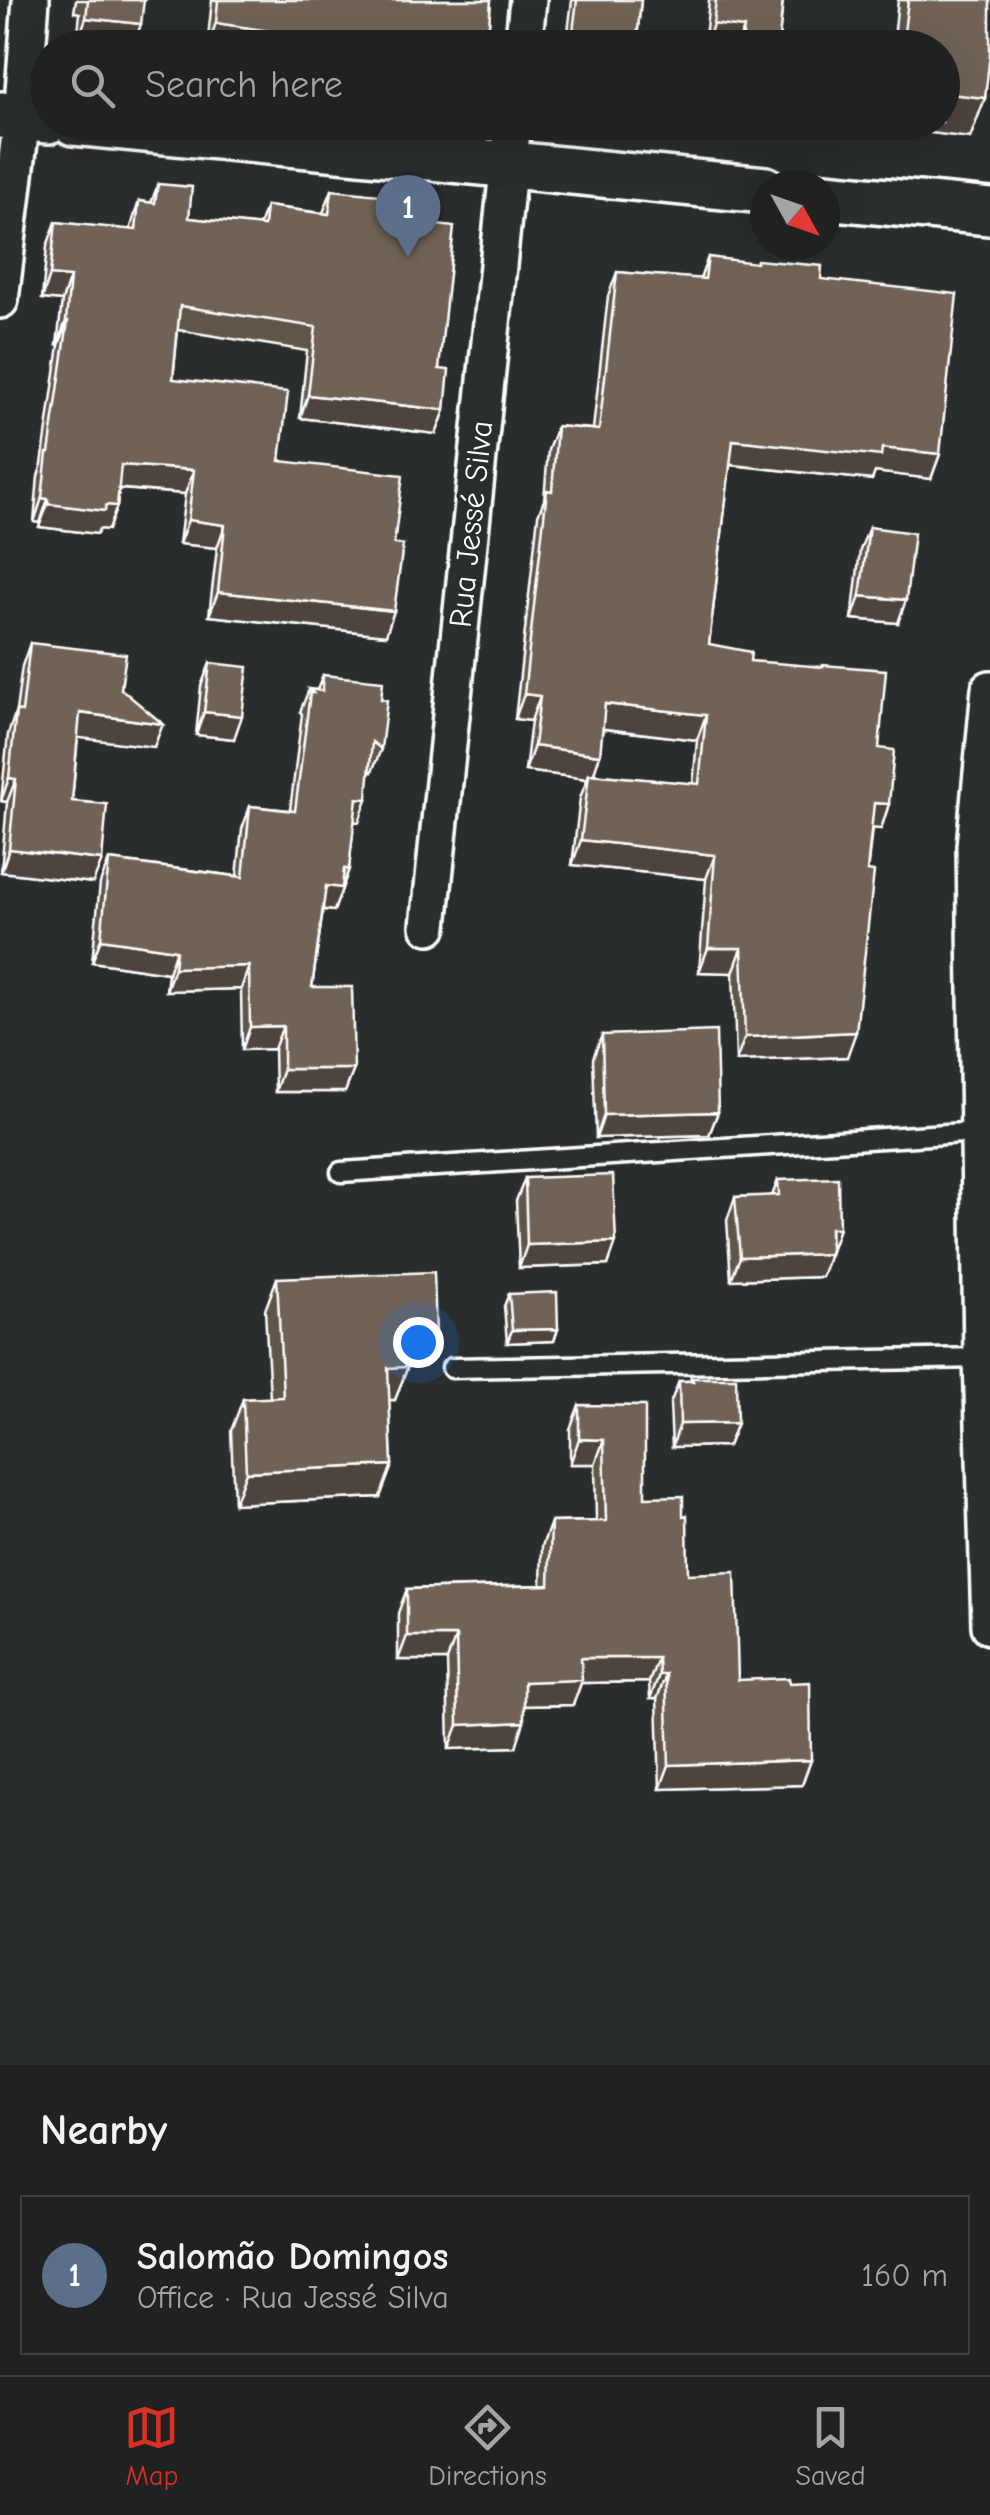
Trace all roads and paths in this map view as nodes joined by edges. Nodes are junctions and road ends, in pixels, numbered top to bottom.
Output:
1 (31, 0) edge
2 (528, 0) edge
3 (524, 30) edge
4 (23, 118) edge
5 (449, 140) edge
6 (511, 143) edge
7 (750, 187) edge
8 (840, 197) edge
9 (990, 212) edge
10 (0, 300) edge
11 (990, 689) edge
12 (429, 926) dead end
13 (979, 1132) junction
14 (341, 1172) dead end
15 (982, 1358) junction
16 (452, 1368) dead end
17 (990, 1626) edge

1 - 4 street
2 - 3 street
4 - 10 street
5 - 6 street
6 - 7 street
6 - 12 street, Rua Jessé Silva
8 - 9 street
11 - 13 street
13 - 14 lane
13 - 15 street
15 - 16 lane
15 - 17 street

